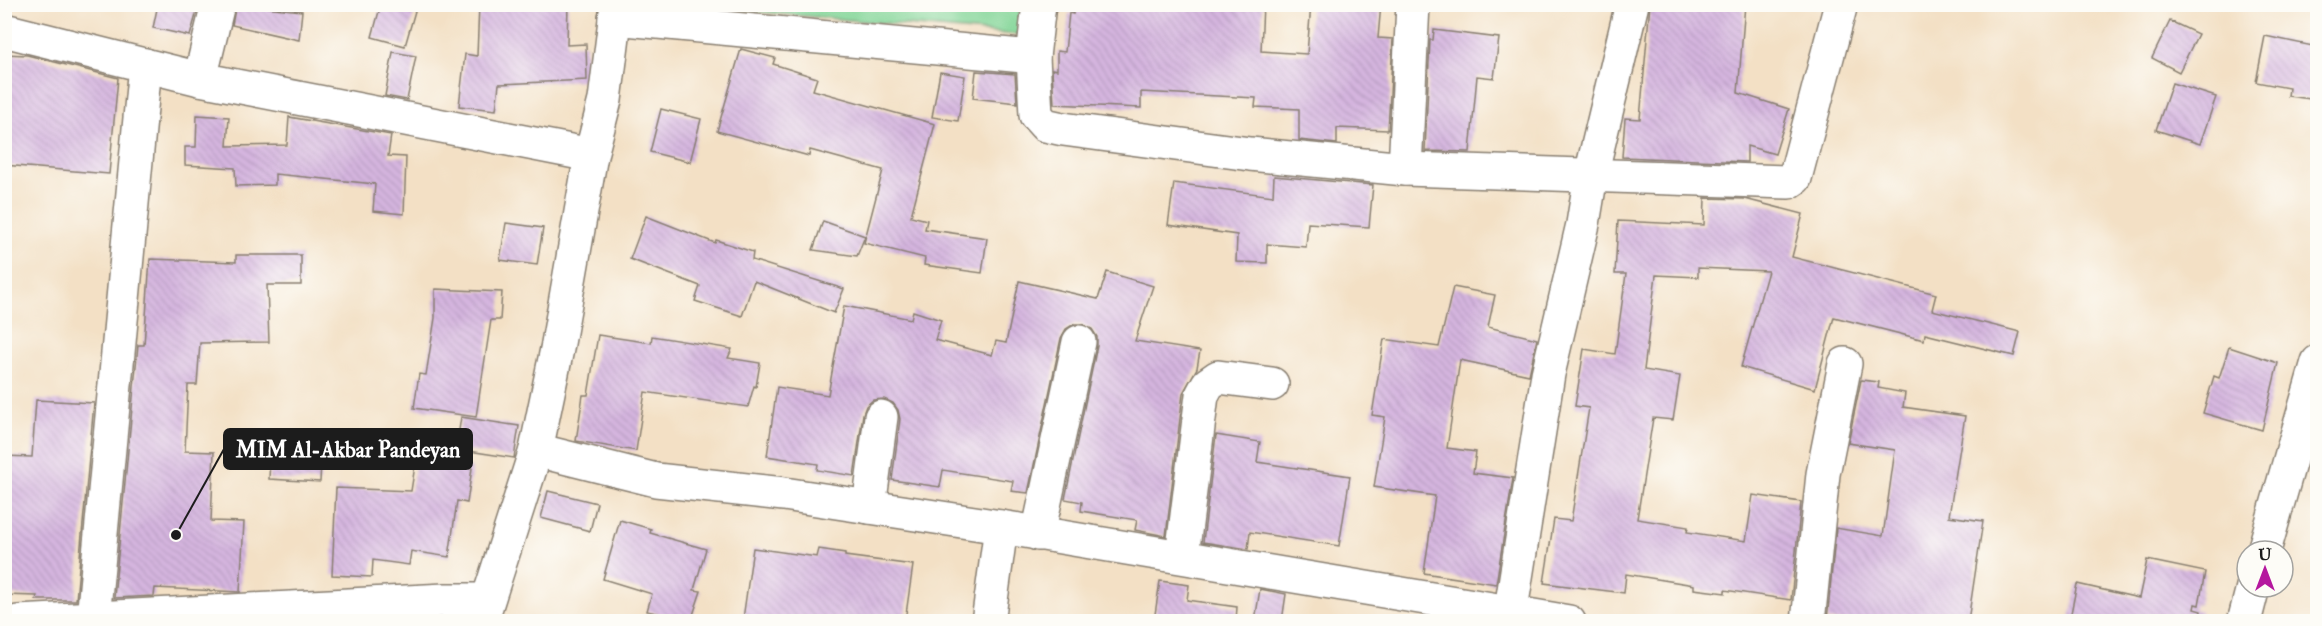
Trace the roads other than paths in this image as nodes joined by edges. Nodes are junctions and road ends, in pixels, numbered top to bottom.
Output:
1 (218, 4) edge
2 (1039, 4) edge
3 (1413, 4) edge
4 (1632, 4) edge
5 (1841, 4) edge
6 (616, 11) edge
7 (4, 30) edge
8 (1033, 57) junction
9 (145, 65) junction
10 (200, 79) junction
11 (591, 155) junction
12 (1405, 169) junction
13 (1591, 175) junction
14 (1079, 342) dead end
15 (2318, 362) edge
16 (1845, 364) dead end
17 (1272, 384) dead end
18 (881, 417) dead end
19 (536, 450) junction
20 (869, 507) junction
21 (1000, 527) junction
22 (1038, 534) junction
23 (2267, 539) edge
24 (1182, 555) junction
25 (2250, 599) edge
26 (484, 611) edge
27 (1511, 616) edge
28 (93, 619) junction
29 (18, 621) edge
30 (988, 621) edge
31 (1569, 621) edge
32 (1808, 621) edge
33 (2244, 621) edge

1 - 10 street
2 - 8 street
3 - 12 street
4 - 13 street
5 - 13 street
6 - 8 street
6 - 11 street
7 - 9 street
8 - 12 street
9 - 10 street
9 - 28 street
10 - 11 street
11 - 19 street
12 - 13 street
13 - 27 street
14 - 22 street
15 - 23 street
16 - 32 street
17 - 24 street
18 - 20 street
19 - 20 street
19 - 26 street
20 - 21 street
21 - 22 street
21 - 30 street
22 - 24 street
24 - 27 street
25 - 33 street
26 - 28 street
27 - 31 street
28 - 29 street

